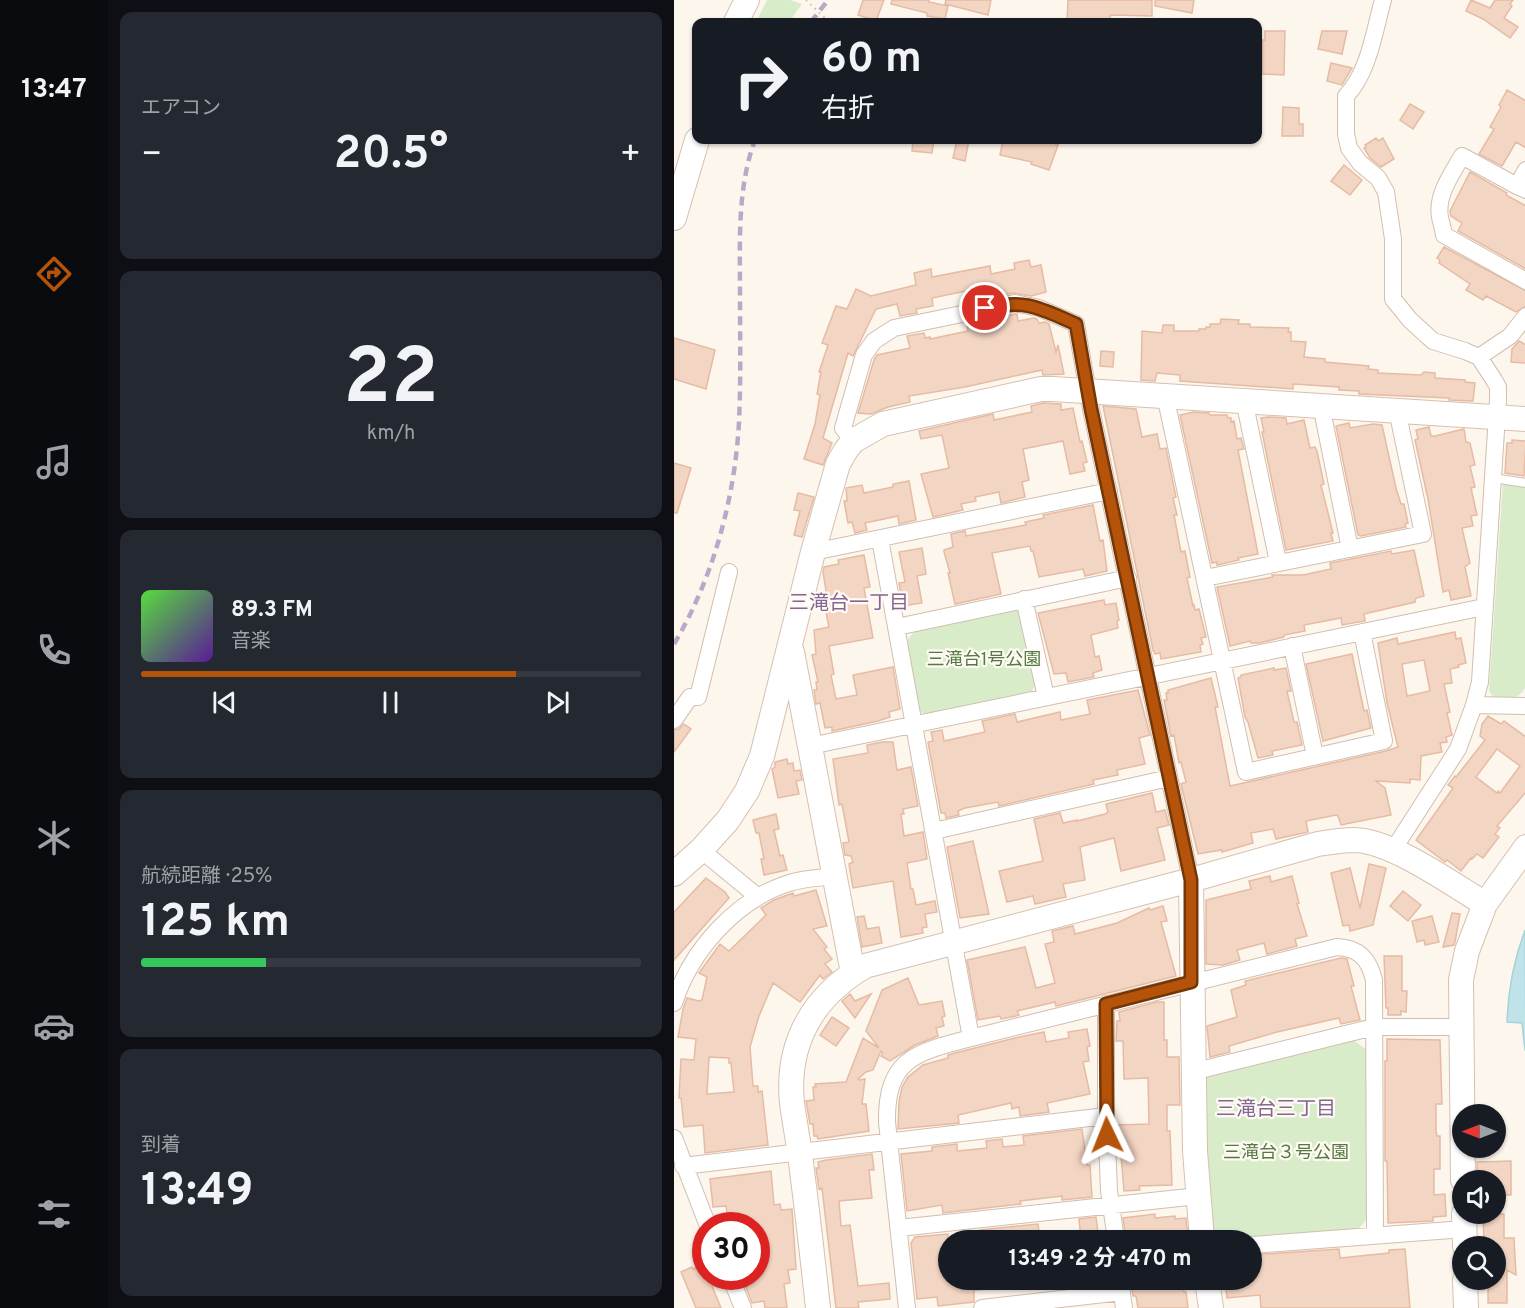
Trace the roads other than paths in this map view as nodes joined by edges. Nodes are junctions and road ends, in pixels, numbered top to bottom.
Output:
1 (747, 0) edge
2 (1383, 0) edge
3 (738, 18) edge
4 (696, 144) edge
5 (1526, 170) edge
6 (1521, 188) edge
7 (674, 218) edge
8 (1526, 281) edge
9 (1526, 316) edge
10 (1479, 357) junction
11 (1089, 390) junction
12 (1165, 395) junction
13 (1244, 400) junction
14 (1321, 405) junction
15 (1397, 410) junction
16 (1497, 418) junction
17 (1526, 419) edge
18 (853, 441) junction
19 (1493, 478) junction
20 (1526, 483) edge
21 (1109, 491) junction
22 (880, 538) junction
23 (1350, 549) junction
24 (813, 552) junction
25 (1278, 562) junction
26 (729, 572) dead end
27 (1128, 578) junction
28 (1205, 578) junction
29 (1024, 599) junction
30 (1484, 607) junction
31 (897, 627) junction
32 (1362, 632) junction
33 (790, 644) junction
34 (1292, 646) junction
35 (1223, 661) junction
36 (1148, 677) junction
37 (1046, 697) junction
38 (1474, 705) junction
39 (1525, 705) edge
40 (674, 720) edge
41 (914, 724) junction
42 (810, 746) junction
43 (1315, 756) junction
44 (1169, 778) junction
45 (934, 831) junction
46 (1526, 847) edge
47 (701, 850) junction
48 (1393, 850) junction
49 (674, 874) edge
50 (835, 876) junction
51 (1191, 880) junction
52 (758, 897) junction
53 (1485, 904) junction
54 (953, 943) junction
55 (853, 973) junction
56 (1191, 982) junction
57 (674, 1003) edge
58 (1106, 1004) junction
59 (1374, 1027) junction
60 (1461, 1027) junction
61 (971, 1038) junction
62 (1192, 1072) junction
63 (1106, 1116) junction
64 (674, 1138) edge
65 (889, 1142) junction
66 (800, 1153) junction
67 (683, 1166) junction
68 (1463, 1170) edge
69 (1198, 1196) junction
70 (1112, 1204) junction
71 (702, 1212) edge
72 (899, 1228) junction
73 (1115, 1230) edge
74 (1201, 1230) edge
75 (1464, 1230) edge
76 (1375, 1235) junction
77 (1262, 1244) edge
78 (736, 1290) edge
79 (1208, 1290) edge
80 (1465, 1290) edge
81 (1122, 1293) edge
82 (743, 1308) edge
83 (818, 1308) edge
84 (907, 1308) edge
85 (982, 1308) edge
86 (1211, 1308) edge
87 (1466, 1308) edge

1 - 3 street
2 - 10 street
4 - 7 street
5 - 6 street
6 - 8 street
9 - 10 street
10 - 16 street
11 - 12 street
11 - 18 street
11 - 18 street
11 - 21 street
12 - 13 street
12 - 28 street
13 - 14 street
13 - 25 street
14 - 15 street
14 - 23 street
15 - 16 street
15 - 23 street
16 - 17 street
16 - 19 street
18 - 24 street
19 - 20 lane
19 - 30 street
21 - 22 street
21 - 27 street
22 - 24 street
22 - 31 street
23 - 25 street
24 - 33 street
25 - 28 street
26 - 40 street
27 - 29 street
27 - 36 street
28 - 35 street
29 - 31 street
29 - 37 street
30 - 32 street
30 - 38 street
31 - 41 street
32 - 34 street
32 - 43 street
33 - 42 street
33 - 47 street
34 - 35 street
34 - 43 street
35 - 36 street
35 - 43 street
36 - 37 street
36 - 44 street
37 - 41 street
38 - 39 street
38 - 48 street
41 - 42 street
41 - 45 street
42 - 50 street
44 - 45 street
44 - 51 street
45 - 54 street
46 - 53 street
47 - 49 street
47 - 52 street
48 - 51 street
48 - 53 street
50 - 52 street
50 - 55 street
51 - 54 street
51 - 56 street
52 - 57 street
53 - 60 street
54 - 55 street
54 - 61 street
55 - 66 street
56 - 58 street
56 - 59 street
56 - 62 street
58 - 61 street
58 - 63 street
59 - 60 street
59 - 62 street
59 - 76 street
60 - 68 street
61 - 65 street
62 - 69 street
63 - 65 street
63 - 70 street
64 - 67 street
65 - 66 street
65 - 72 street
66 - 67 street
66 - 83 street
67 - 71 street
69 - 70 street
69 - 74 street
70 - 72 street
70 - 73 street
72 - 84 street
75 - 76 street
76 - 77 street
78 - 82 street
79 - 86 street
80 - 87 street
81 - 85 street

